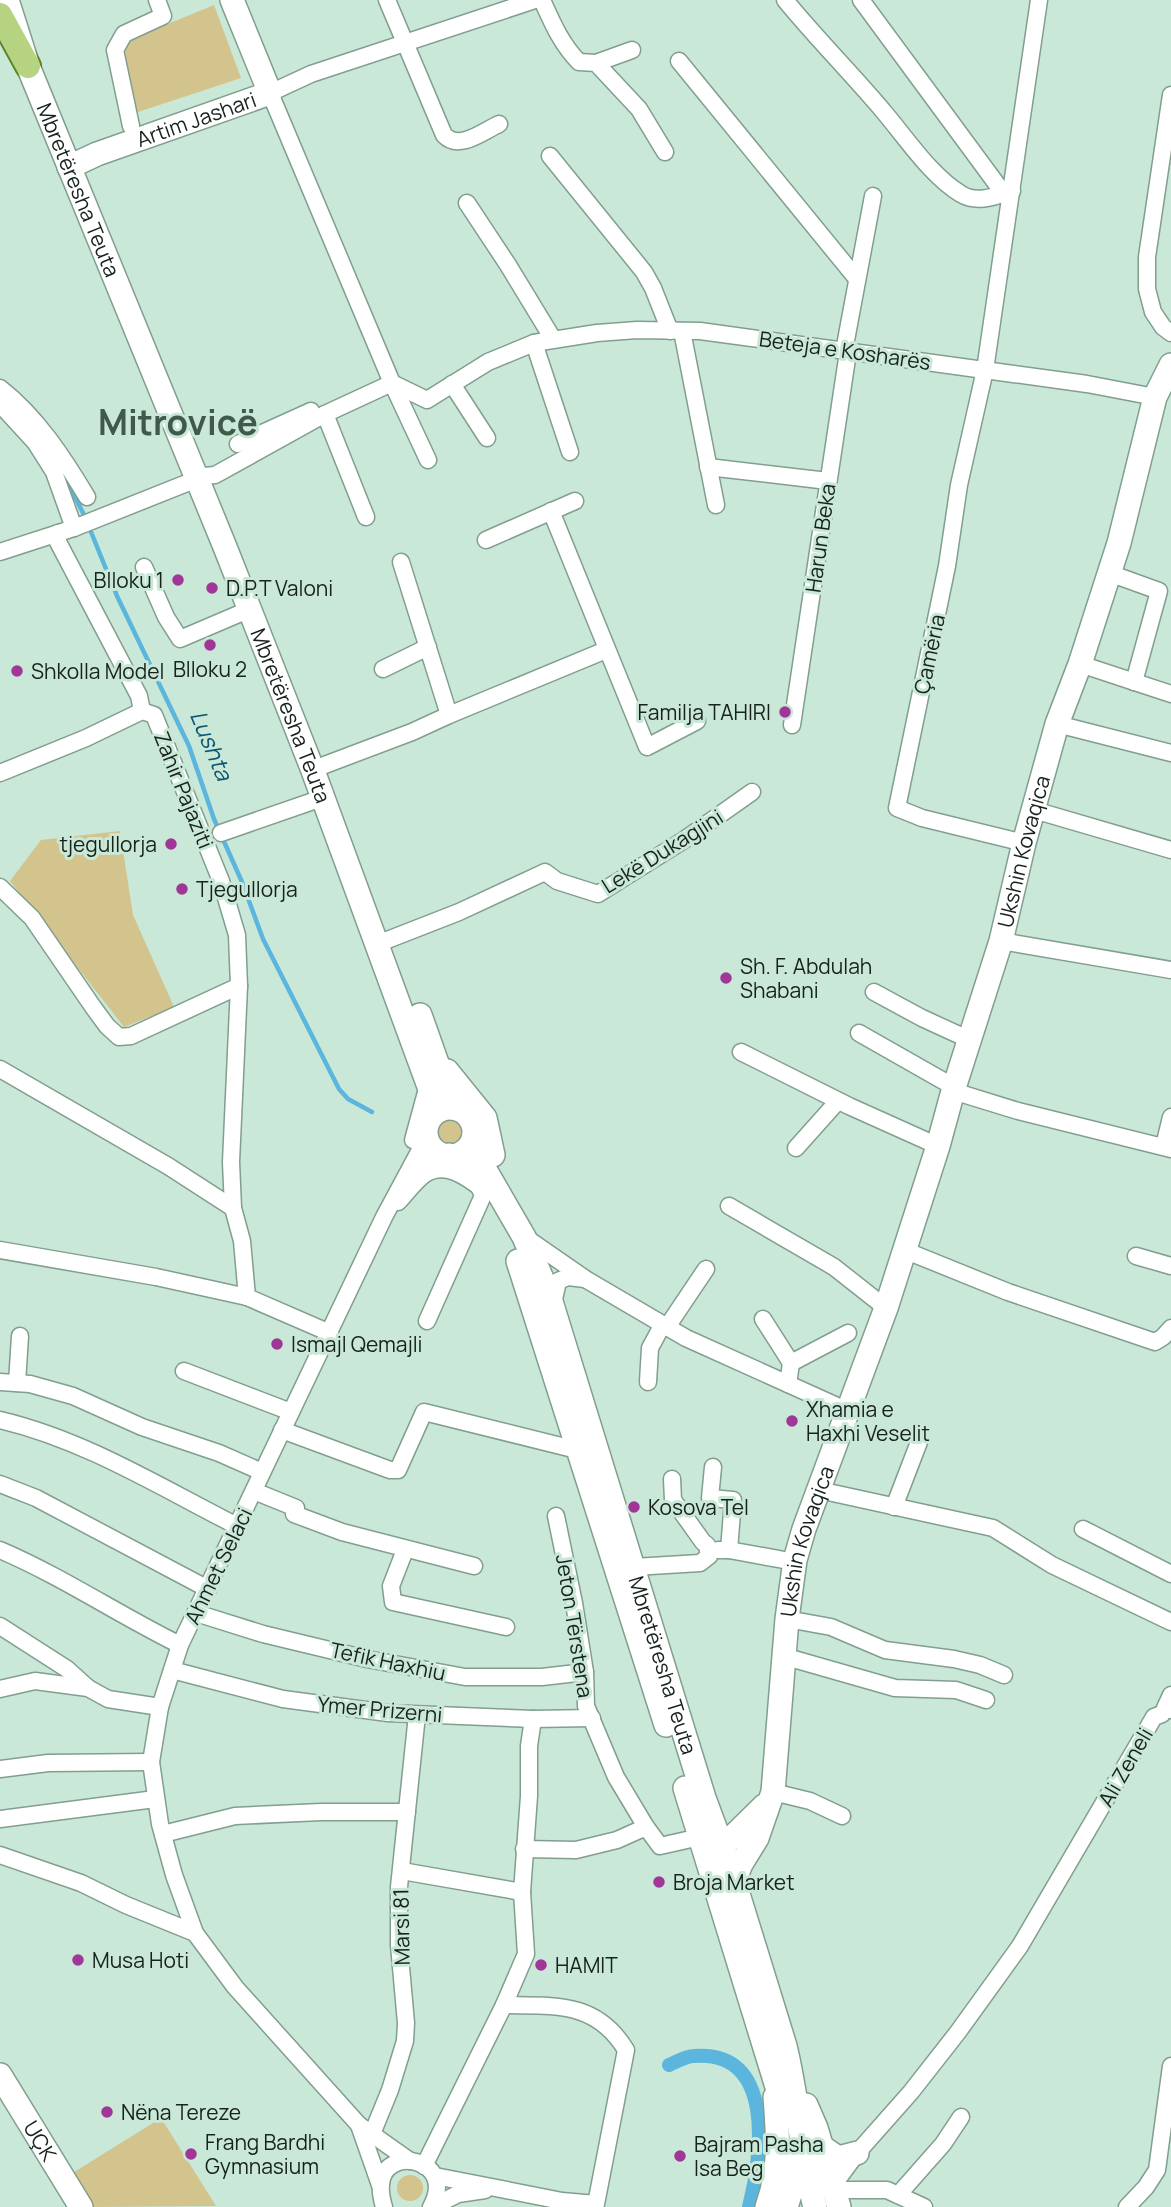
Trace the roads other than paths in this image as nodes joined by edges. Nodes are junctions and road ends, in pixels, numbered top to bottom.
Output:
1 (7, 0) edge
2 (18, 0) edge
3 (157, 0) edge
4 (232, 0) edge
5 (387, 0) edge
6 (536, 0) edge
7 (542, 0) edge
8 (785, 0) edge
9 (861, 0) edge
10 (1039, 0) edge
11 (0, 15) edge
12 (404, 44) junction
13 (632, 50) dead end
14 (679, 61) dead end
15 (596, 63) junction
16 (28, 66) junction
17 (267, 85) junction
18 (1171, 95) edge
19 (499, 124) dead end
20 (131, 126) junction
21 (665, 152) dead end
22 (73, 156) junction
23 (550, 156) dead end
24 (1008, 192) junction
25 (873, 196) dead end
26 (467, 202) dead end
27 (857, 279) junction
28 (676, 331) junction
29 (1171, 333) edge
30 (553, 339) junction
31 (534, 342) junction
32 (846, 351) junction
33 (1171, 365) edge
34 (985, 370) junction
35 (391, 379) junction
36 (452, 384) junction
37 (0, 388) edge
38 (1155, 397) junction
39 (0, 404) edge
40 (325, 414) junction
41 (487, 438) dead end
42 (238, 443) dead end
43 (570, 452) dead end
44 (428, 460) dead end
45 (708, 467) junction
46 (200, 478) junction
47 (828, 481) junction
48 (87, 497) dead end
49 (575, 501) dead end
50 (716, 505) dead end
51 (551, 512) junction
52 (366, 517) dead end
53 (78, 526) junction
54 (58, 533) junction
55 (486, 541) dead end
56 (0, 552) edge
57 (401, 562) dead end
58 (144, 567) dead end
59 (1109, 572) junction
60 (248, 610) junction
61 (428, 647) junction
62 (606, 650) junction
63 (1080, 664) junction
64 (383, 669) dead end
65 (1134, 682) junction
66 (1171, 694) edge
67 (142, 711) junction
68 (449, 715) junction
69 (697, 722) dead end
70 (1057, 724) junction
71 (792, 725) dead end
72 (1171, 753) edge
73 (322, 766) junction
74 (0, 773) edge
75 (752, 792) dead end
76 (322, 798) junction
77 (1034, 810) junction
78 (221, 833) dead end
79 (1024, 843) junction
80 (1171, 850) edge
81 (0, 887) edge
82 (1001, 941) junction
83 (383, 942) junction
84 (1171, 970) edge
85 (239, 986) junction
86 (874, 992) dead end
87 (859, 1033) dead end
88 (970, 1040) junction
89 (741, 1052) dead end
90 (437, 1061) junction
91 (0, 1069) edge
92 (428, 1085) junction
93 (954, 1089) junction
94 (838, 1101) junction
95 (439, 1116) junction
96 (1171, 1117) edge
97 (474, 1135) junction
98 (938, 1146) junction
99 (796, 1147) dead end
100 (1167, 1147) edge
101 (445, 1154) junction
102 (485, 1191) junction
103 (729, 1206) dead end
104 (233, 1208) junction
105 (384, 1217) junction
106 (524, 1237) junction
107 (0, 1250) edge
108 (904, 1250) junction
109 (1136, 1256) dead end
110 (1171, 1266) edge
111 (706, 1269) dead end
112 (587, 1280) junction
113 (247, 1297) junction
114 (552, 1307) junction
115 (886, 1308) junction
116 (763, 1319) dead end
117 (427, 1321) dead end
118 (665, 1326) junction
119 (1171, 1328) edge
120 (330, 1333) junction
121 (848, 1333) dead end
122 (20, 1336) dead end
123 (791, 1363) junction
124 (184, 1371) dead end
125 (0, 1382) edge
126 (648, 1382) dead end
127 (17, 1383) junction
128 (788, 1384) junction
129 (848, 1411) junction
130 (291, 1412) junction
131 (0, 1420) edge
132 (282, 1430) junction
133 (919, 1442) dead end
134 (578, 1450) junction
135 (713, 1467) dead end
136 (262, 1472) junction
137 (672, 1479) dead end
138 (0, 1484) edge
139 (819, 1490) junction
140 (254, 1491) junction
141 (894, 1507) junction
142 (556, 1516) dead end
143 (237, 1526) junction
144 (1083, 1529) dead end
145 (0, 1550) edge
146 (405, 1550) junction
147 (709, 1550) junction
148 (729, 1550) junction
149 (795, 1562) junction
150 (474, 1566) dead end
151 (634, 1567) junction
152 (1171, 1574) edge
153 (208, 1589) junction
154 (196, 1613) junction
155 (787, 1619) junction
156 (1171, 1622) edge
157 (0, 1626) edge
158 (506, 1627) dead end
159 (180, 1645) junction
160 (783, 1656) junction
161 (173, 1670) junction
162 (585, 1672) junction
163 (1004, 1675) dead end
164 (88, 1688) junction
165 (0, 1689) edge
166 (986, 1700) dead end
167 (160, 1707) junction
168 (1167, 1707) edge
169 (417, 1715) junction
170 (592, 1718) junction
171 (533, 1719) junction
172 (151, 1762) junction
173 (777, 1763) junction
174 (0, 1769) edge
175 (773, 1792) junction
176 (704, 1798) junction
177 (155, 1799) junction
178 (407, 1812) junction
179 (842, 1816) dead end
180 (0, 1819) edge
181 (753, 1819) junction
182 (646, 1827) junction
183 (163, 1834) junction
184 (700, 1837) junction
185 (524, 1849) junction
186 (715, 1854) junction
187 (0, 1855) edge
188 (402, 1871) junction
189 (522, 1892) junction
190 (737, 1894) junction
191 (195, 1933) junction
192 (504, 2005) junction
193 (764, 2046) junction
194 (1171, 2066) edge
195 (792, 2073) junction
196 (0, 2074) edge
197 (961, 2117) dead end
198 (366, 2130) junction
199 (822, 2147) junction
200 (857, 2152) junction
201 (423, 2167) junction
202 (500, 2188) junction
203 (898, 2195) junction
204 (384, 2200) edge
205 (829, 2201) edge
206 (81, 2207) edge
207 (431, 2207) edge
208 (767, 2207) edge
209 (788, 2207) edge
210 (924, 2207) edge
211 (1127, 2207) edge

1 - 16 main road, Mbretëresha Teuta
2 - 22 main road, Mbretëresha Teuta
3 - 20 street
4 - 17 main road, Artim Jashari
5 - 12 street
6 - 12 street
7 - 15 street
8 - 24 street
9 - 24 street
10 - 24 street
11 - 16 main road
12 - 17 street
12 - 19 street
13 - 15 street
14 - 27 street
15 - 21 street
16 - 22 main road, Mbretëresha Teuta
17 - 20 main road
17 - 22 main road, Artim Jashari
17 - 35 street
18 - 29 street
20 - 22 main road
22 - 46 main road, Mbretëresha Teuta
23 - 28 street
24 - 34 street
25 - 27 street, Harun Beka
26 - 30 street
27 - 32 street, Harun Beka
28 - 30 street, Beteja e Kosharës
28 - 32 street, Beteja e Kosharës
28 - 45 street
30 - 31 street, Beteja e Kosharës
31 - 36 street, Beteja e Kosharës
31 - 43 street
32 - 34 street, Beteja e Kosharës
32 - 47 street, Harun Beka
33 - 38 main road, Ukshin Kovaqica
34 - 38 street, Beteja e Kosharës
34 - 79 street, Çamëria
35 - 36 street, Beteja e Kosharës
35 - 40 street
35 - 42 street
35 - 44 street
36 - 41 street
37 - 48 street
38 - 59 main road, Ukshin Kovaqica
39 - 53 street
40 - 46 street
40 - 52 street
45 - 47 street
45 - 50 street
46 - 53 street
46 - 60 main road, Mbretëresha Teuta
46 - 73 main road, Mbretëresha Teuta
47 - 71 street, Harun Beka
49 - 51 street
51 - 55 street
51 - 62 street
53 - 54 street
54 - 56 street
54 - 67 street
57 - 61 street
58 - 60 street
59 - 63 main road, Ukshin Kovaqica
59 - 65 street
60 - 76 main road, Mbretëresha Teuta
61 - 64 street
61 - 68 street
62 - 68 street
62 - 69 street
63 - 65 street
63 - 70 main road, Ukshin Kovaqica
65 - 66 street
67 - 74 street, Zahir Pajaziti
67 - 85 street, Zahir Pajaziti
68 - 73 street
70 - 72 street
70 - 77 main road, Ukshin Kovaqica
73 - 83 main road, Mbretëresha Teuta
75 - 83 street, Lekë Dukagjini
76 - 78 street
76 - 83 main road, Mbretëresha Teuta
77 - 79 main road, Ukshin Kovaqica
77 - 80 street
79 - 82 main road, Ukshin Kovaqica
81 - 85 street
82 - 84 street
82 - 88 main road, Ukshin Kovaqica
83 - 90 main road, Mbretëresha Teuta
83 - 92 main road, Mbretëresha Teuta
85 - 104 street, Zahir Pajaziti
86 - 88 street
87 - 93 street
88 - 93 main road, Ukshin Kovaqica
89 - 94 street
90 - 95 main road, Mbretëresha Teuta
90 - 106 main road
91 - 104 street
92 - 95 main road, Mbretëresha Teuta
92 - 105 street
93 - 98 main road, Ukshin Kovaqica
93 - 100 street
94 - 98 street
94 - 99 street
95 - 97 main road
95 - 101 main road
95 - 105 street, Ahmet Selaci
96 - 100 street
97 - 101 main road
97 - 106 main road, Mbretëresha Teuta
98 - 108 main road, Ukshin Kovaqica
101 - 102 main road, Mbretëresha Teuta
101 - 105 street, Ahmet Selaci
102 - 105 street
102 - 117 street
102 - 134 main road, Mbretëresha Teuta
103 - 115 street
104 - 113 street, Zahir Pajaziti
105 - 120 street, Ahmet Selaci
106 - 112 street
106 - 114 main road, Mbretëresha Teuta
107 - 113 street
108 - 115 main road, Ukshin Kovaqica
108 - 119 street
109 - 110 street
111 - 118 street
112 - 114 street
112 - 118 street
113 - 120 street
114 - 151 main road, Mbretëresha Teuta
115 - 129 main road, Ukshin Kovaqica
116 - 123 street
118 - 126 street
118 - 128 street
120 - 130 street, Ahmet Selaci
121 - 123 street
122 - 127 street
123 - 128 street
124 - 130 street
125 - 127 street
127 - 136 street
128 - 129 street
129 - 139 main road, Ukshin Kovaqica
130 - 132 street, Ahmet Selaci
131 - 143 street
132 - 134 street
132 - 136 street, Ahmet Selaci
133 - 141 street
134 - 184 main road, Mbretëresha Teuta
135 - 148 street
136 - 140 street, Ahmet Selaci
137 - 147 street
138 - 153 street
139 - 141 street
139 - 149 main road, Ukshin Kovaqica
140 - 143 street, Ahmet Selaci
140 - 146 street
141 - 156 street
142 - 162 street, Jeton Tërstena
143 - 153 street, Ahmet Selaci
144 - 152 street
145 - 159 street
146 - 150 street
146 - 158 street
147 - 148 street
147 - 151 street
148 - 149 street
149 - 155 main road, Ukshin Kovaqica
151 - 176 main road, Mbretëresha Teuta
153 - 154 street, Ahmet Selaci
154 - 159 street, Ahmet Selaci
154 - 162 street, Tefik Haxhiu
155 - 160 main road, Ukshin Kovaqica
155 - 163 street
157 - 164 street
159 - 161 street, Ahmet Selaci
160 - 166 street
160 - 173 main road, Ukshin Kovaqica
161 - 167 street, Ahmet Selaci
161 - 169 street, Ymer Prizerni
162 - 170 street, Jeton Tërstena
164 - 165 street
164 - 167 street
167 - 172 street, Ahmet Selaci
168 - 200 street, Ali Zeneli
168 - 205 street, Ali Zeneli
169 - 171 street, Ymer Prizerni
169 - 178 street, Marsi 81
170 - 171 street, Ymer Prizerni
170 - 182 street, Jeton Tërstena
171 - 185 street
172 - 174 street
172 - 177 street, Ahmet Selaci
173 - 175 main road, Ukshin Kovaqica
173 - 181 main road, Ukshin Kovaqica
175 - 179 street
175 - 190 main road, Ukshin Kovaqica
176 - 181 main road
176 - 186 main road, Mbretëresha Teuta
177 - 180 street
177 - 183 street, Ahmet Selaci
178 - 183 street
178 - 188 street, Marsi 81
181 - 186 main road, Ukshin Kovaqica
182 - 184 street, Jeton Tërstena
182 - 185 street
183 - 191 street, Ahmet Selaci
184 - 186 main road, Mbretëresha Teuta
185 - 189 street
186 - 190 main road, Mbretëresha Teuta
186 - 193 main road, Mbretëresha Teuta
187 - 191 street
188 - 189 street
188 - 198 street, Marsi 81
189 - 192 street
190 - 195 main road, Mbretëresha Teuta
191 - 198 street
192 - 201 street
192 - 202 street
193 - 208 main road
193 - 209 main road, Mbretëresha Teuta
194 - 211 street
195 - 199 main road
195 - 205 main road, Mbretëresha Teuta
196 - 206 main road, UÇK
197 - 203 street
198 - 201 street
198 - 204 street
199 - 200 main road
199 - 205 main road
200 - 205 street, Ali Zeneli
201 - 202 street
201 - 204 street
201 - 207 street
202 - 207 street
203 - 205 street
203 - 210 street
205 - 209 main road

